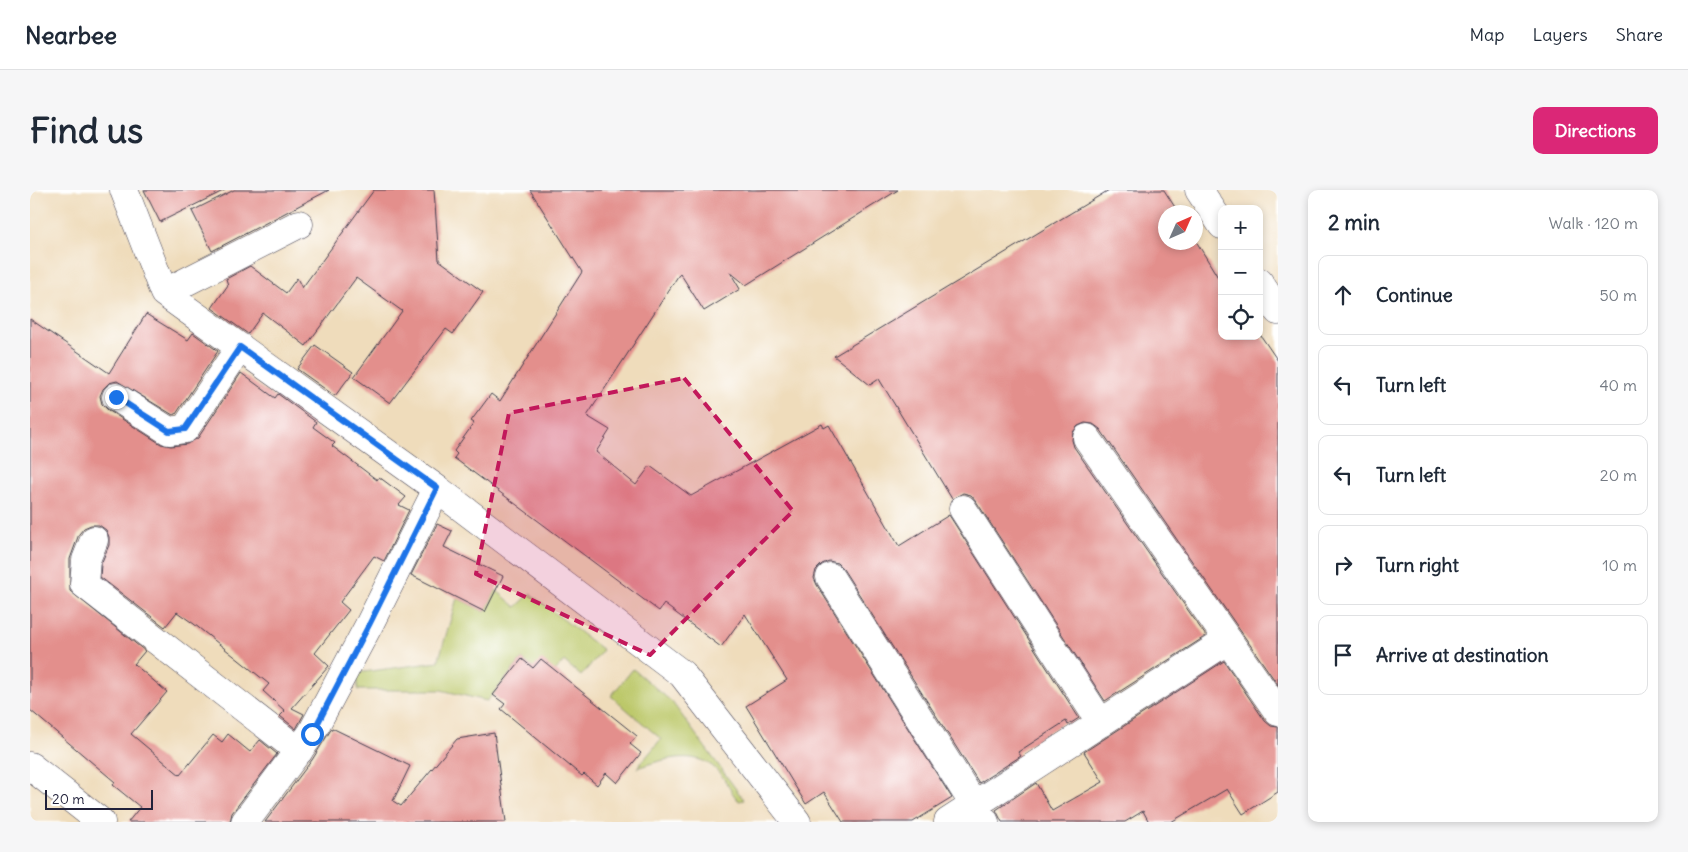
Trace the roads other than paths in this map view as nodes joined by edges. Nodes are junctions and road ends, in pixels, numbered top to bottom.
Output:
1 (124, 190) edge
2 (1199, 190) edge
3 (1218, 219) edge
4 (299, 224) dead end
5 (1263, 288) edge
6 (164, 293) junction
7 (1278, 311) edge
8 (240, 347) junction
9 (116, 397) dead end
10 (1087, 438) dead end
11 (437, 488) junction
12 (963, 509) dead end
13 (94, 540) dead end
14 (830, 577) dead end
15 (1228, 640) junction
16 (1278, 712) edge
17 (1101, 723) junction
18 (299, 751) junction
19 (30, 766) edge
20 (979, 813) edge
21 (100, 822) edge
22 (245, 822) edge
23 (797, 822) edge
24 (948, 822) edge

1 - 6 street
2 - 3 street
4 - 6 street
5 - 7 street
6 - 8 street
8 - 9 street
8 - 11 street
10 - 15 street
11 - 18 street
11 - 23 street
12 - 17 street
13 - 18 street
14 - 20 street
15 - 16 street
15 - 17 street
17 - 20 street
18 - 22 street
19 - 21 street
20 - 24 street

